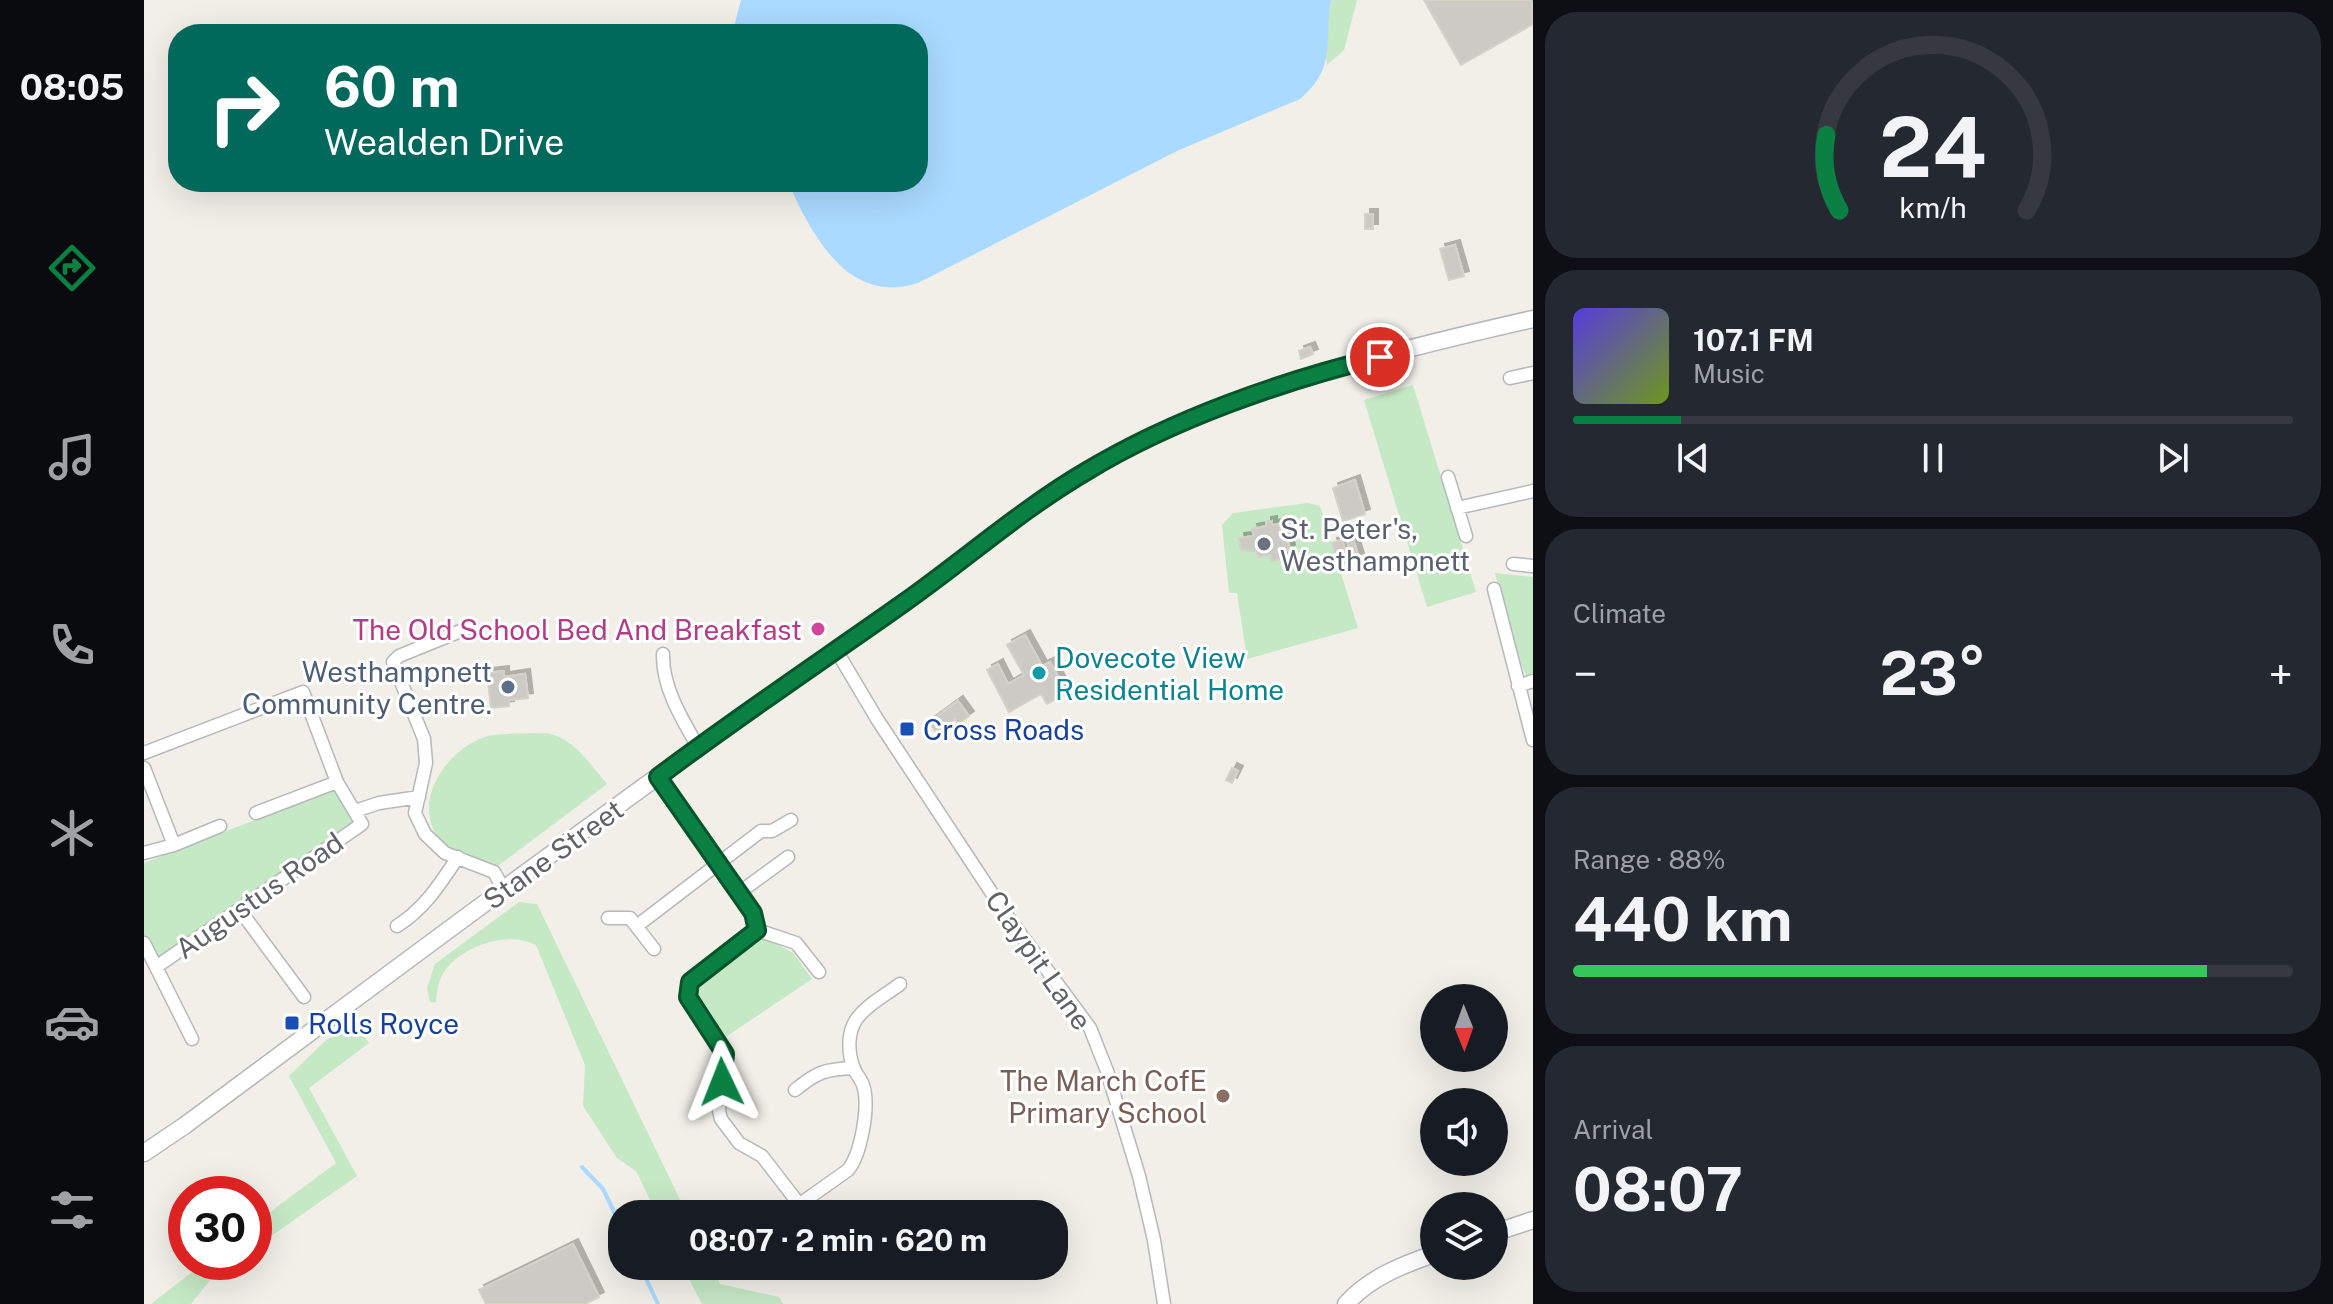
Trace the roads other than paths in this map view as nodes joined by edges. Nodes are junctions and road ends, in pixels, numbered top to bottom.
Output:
1 (1533, 319) edge
2 (1533, 373) edge
3 (1510, 378) dead end
4 (1448, 477) dead end
5 (1533, 491) edge
6 (1457, 508) junction
7 (1466, 536) dead end
8 (1513, 564) dead end
9 (1533, 566) edge
10 (1494, 589) dead end
11 (468, 628) dead end
12 (836, 650) junction
13 (663, 654) dead end
14 (1533, 681) edge
15 (1518, 686) junction
16 (1533, 740) edge
17 (698, 747) junction
18 (144, 753) edge
19 (144, 768) edge
20 (658, 777) junction
21 (337, 782) junction
22 (419, 797) junction
23 (355, 811) junction
24 (256, 813) dead end
25 (791, 820) dead end
26 (220, 826) dead end
27 (174, 845) junction
28 (144, 853) edge
29 (458, 857) junction
30 (788, 857) dead end
31 (719, 863) junction
32 (504, 890) junction
33 (740, 892) junction
34 (239, 909) junction
35 (608, 918) dead end
36 (638, 925) junction
37 (397, 926) dead end
38 (757, 930) junction
39 (144, 943) edge
40 (654, 949) dead end
41 (156, 967) junction
42 (819, 972) dead end
43 (900, 984) dead end
44 (304, 997) dead end
45 (192, 1039) dead end
46 (854, 1068) junction
47 (795, 1090) dead end
48 (144, 1153) edge
49 (796, 1200) edge
50 (805, 1200) edge
51 (1533, 1220) edge
52 (1508, 1228) edge
53 (1420, 1259) edge
54 (1164, 1304) edge
55 (1346, 1304) edge

1 - 12 street, Stane Street
2 - 3 street
4 - 6 street
5 - 6 street
6 - 7 street
8 - 9 street
10 - 15 street
11 - 22 street
12 - 17 street, Stane Street
12 - 54 street, Claypit Lane
13 - 17 street
14 - 15 street
15 - 16 street
17 - 20 street, Stane Street
18 - 21 street
19 - 27 street
20 - 31 street
20 - 32 street, Stane Street
21 - 23 street
21 - 24 street
22 - 23 street, Augustus Road
22 - 29 street
23 - 34 street, Augustus Road
25 - 31 street
26 - 27 street
27 - 28 street
29 - 32 street
29 - 37 street
30 - 33 street
31 - 33 street
31 - 36 street
32 - 48 street, Stane Street
33 - 38 street
34 - 41 street, Augustus Road
34 - 44 street
35 - 36 street
36 - 40 street
38 - 42 street
38 - 49 street
39 - 41 street
41 - 45 street
43 - 46 street
46 - 47 street
46 - 50 street
51 - 52 street
53 - 55 street

